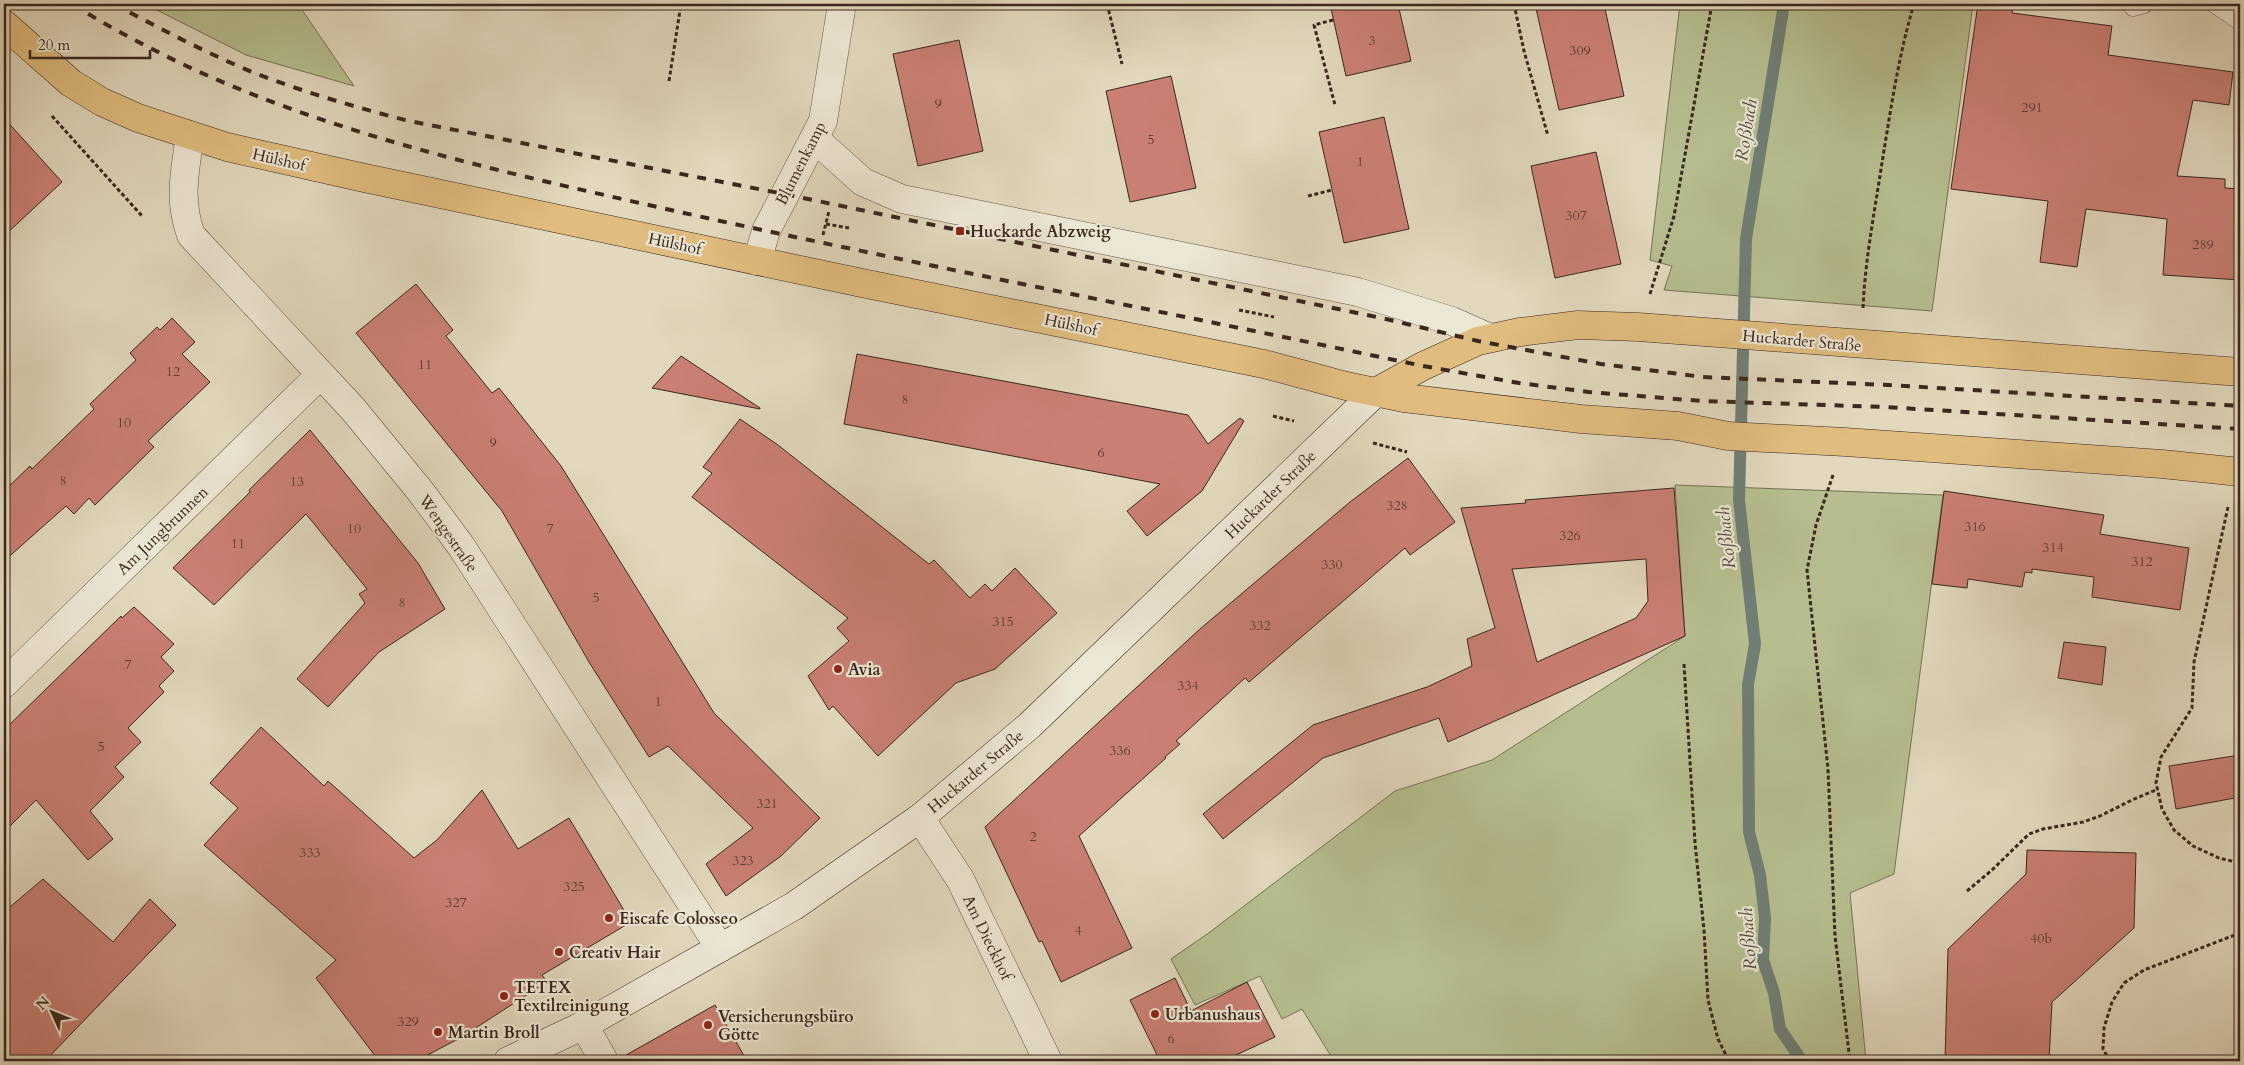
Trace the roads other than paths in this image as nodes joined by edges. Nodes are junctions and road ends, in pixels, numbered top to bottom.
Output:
1 (842, 4) edge
2 (2215, 4) edge
3 (2240, 21) edge
4 (4, 24) edge
5 (190, 135) junction
6 (815, 139) junction
7 (757, 261) junction
8 (1490, 338) junction
9 (2240, 372) edge
10 (320, 374) junction
11 (1376, 392) junction
12 (2238, 472) edge
13 (4, 684) edge
14 (920, 818) junction
15 (720, 948) junction
16 (584, 1025) junction
17 (508, 1061) edge
18 (604, 1061) edge
19 (1048, 1061) edge

1 - 6 street, Blumenkamp
2 - 3 lane
4 - 5 main road, Hülshof
5 - 7 main road, Hülshof
5 - 10 street, Wengestraße
6 - 7 street, Blumenkamp
6 - 8 street
7 - 11 main road, Hülshof
8 - 9 main road, Huckarder Straße
8 - 11 main road, Huckarder Straße
10 - 13 street, Am Jungbrunnen
10 - 15 street, Wengestraße
11 - 12 main road
11 - 14 street, Huckarder Straße
14 - 15 street, Huckarder Straße
14 - 19 street, Am Dieckhof
15 - 16 street, Huckarder Straße
16 - 17 street, Huckarder Straße
16 - 18 street

